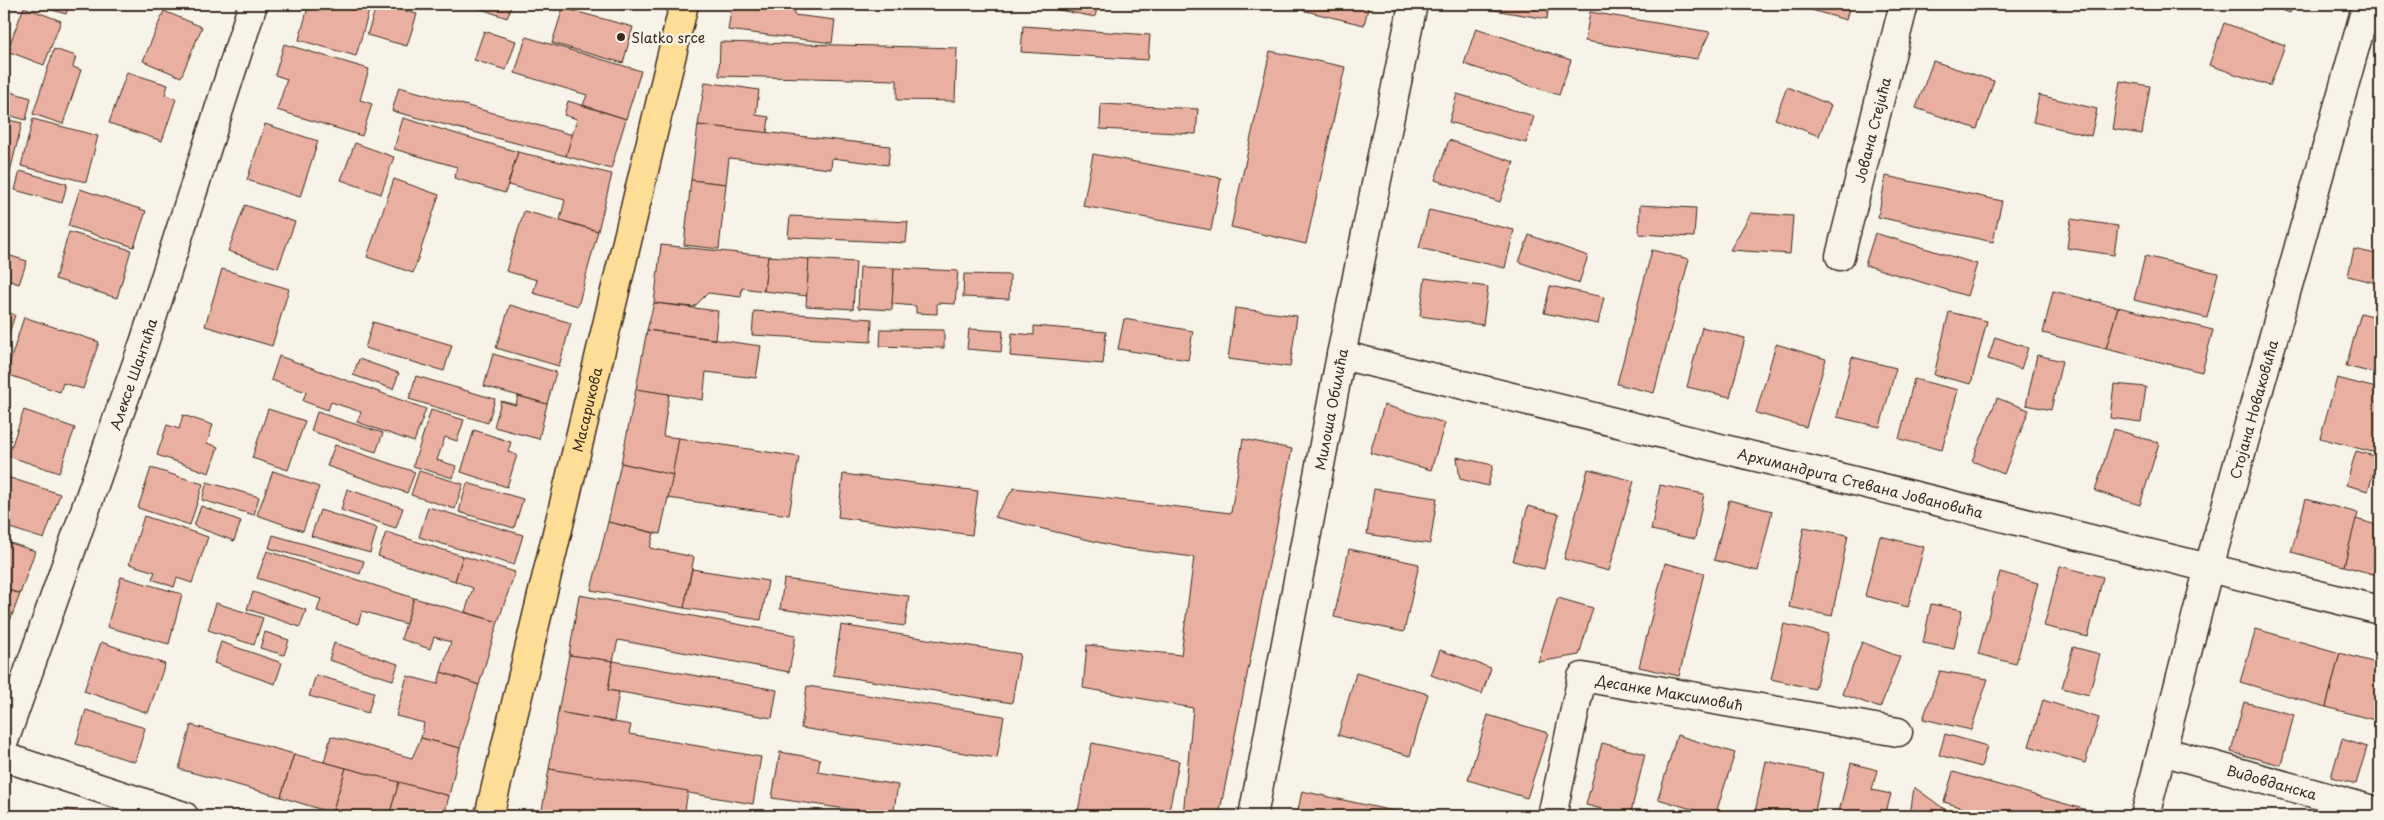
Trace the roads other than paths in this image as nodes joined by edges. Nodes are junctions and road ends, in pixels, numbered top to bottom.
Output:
1 (253, 4) edge
2 (684, 4) edge
3 (1413, 4) edge
4 (1904, 4) edge
5 (2367, 4) edge
6 (1840, 256) dead end
7 (1341, 355) junction
8 (2209, 567) junction
9 (2380, 610) edge
10 (1898, 732) dead end
11 (4, 741) edge
12 (2162, 750) junction
13 (4, 757) edge
14 (2380, 812) edge
15 (184, 816) edge
16 (489, 816) edge
17 (1253, 816) edge
18 (1552, 816) edge
19 (2145, 816) edge

1 - 11 street, Алексе Шантића
2 - 16 main road, Масарикова
3 - 7 street, Милоша Обилића
4 - 6 street, Јована Стејића
5 - 8 street, Стојана Новаковића
7 - 8 street, Архимандрита Стевана Јовановића
7 - 17 street, Милоша Обилића
8 - 9 street, Архимандрита Стевана Јовановића
8 - 12 street, Стојана Новаковића
10 - 18 street, Десанке Максимовић
12 - 14 street, Видовданска
12 - 19 street, Стојана Новаковића
13 - 15 street

